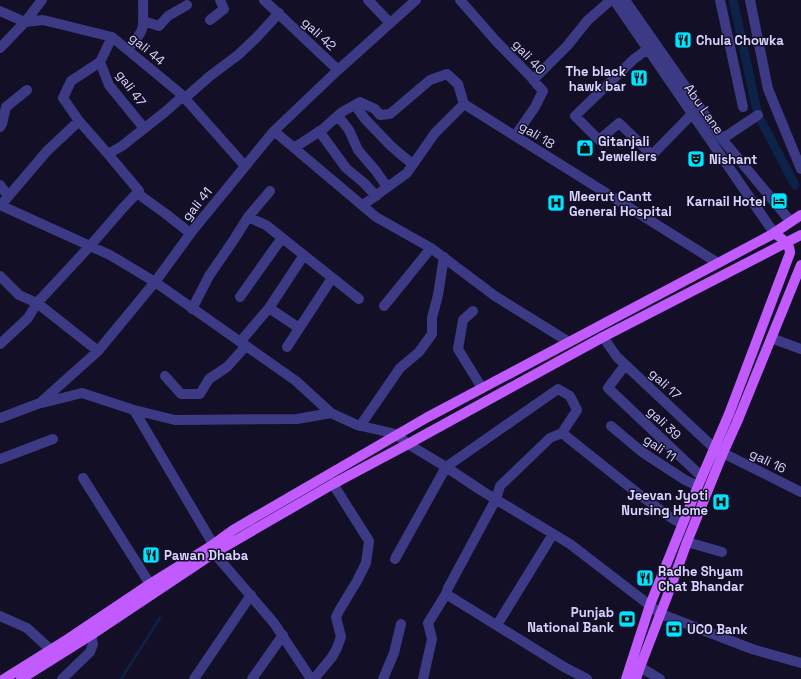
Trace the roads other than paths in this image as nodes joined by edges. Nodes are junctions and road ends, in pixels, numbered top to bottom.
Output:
1 (42, 0) edge
2 (143, 0) edge
3 (220, 0) edge
4 (264, 0) edge
5 (368, 0) edge
6 (416, 0) edge
7 (460, 0) edge
8 (612, 0) edge
9 (625, 0) edge
10 (720, 0) edge
11 (750, 0) edge
12 (187, 5) dead end
13 (0, 11) edge
14 (279, 14) junction
15 (210, 20) dead end
16 (25, 22) junction
17 (143, 22) junction
18 (390, 23) junction
19 (112, 37) junction
20 (651, 46) junction
21 (0, 48) edge
22 (127, 49) junction
23 (100, 62) junction
24 (338, 70) junction
25 (533, 80) junction
26 (27, 90) dead end
27 (184, 97) junction
28 (464, 104) junction
29 (355, 105) junction
30 (743, 107) dead end
31 (692, 114) junction
32 (758, 115) dead end
33 (338, 116) junction
34 (79, 121) junction
35 (0, 127) edge
36 (144, 128) junction
37 (274, 131) junction
38 (319, 131) junction
39 (515, 136) junction
40 (722, 139) junction
41 (294, 148) junction
42 (108, 154) junction
43 (413, 164) junction
44 (245, 166) junction
45 (801, 169) edge
46 (0, 185) edge
47 (387, 187) junction
48 (270, 191) dead end
49 (137, 193) junction
50 (8, 196) junction
51 (376, 196) junction
52 (0, 205) edge
53 (363, 205) junction
54 (801, 215) edge
55 (248, 217) junction
56 (791, 222) junction
57 (801, 230) edge
58 (190, 233) junction
59 (774, 233) junction
60 (801, 236) edge
61 (282, 238) junction
62 (787, 243) junction
63 (90, 246) junction
64 (431, 248) junction
65 (304, 255) junction
66 (444, 258) junction
67 (718, 263) junction
68 (801, 265) edge
69 (0, 276) edge
70 (332, 278) junction
71 (155, 282) junction
72 (240, 297) dead end
73 (358, 299) dead end
74 (37, 303) junction
75 (384, 306) dead end
76 (269, 308) junction
77 (192, 309) junction
78 (473, 311) dead end
79 (299, 328) junction
80 (603, 337) junction
81 (771, 338) junction
82 (570, 342) junction
83 (0, 344) edge
84 (243, 344) junction
85 (287, 347) dead end
86 (801, 349) edge
87 (98, 351) junction
88 (625, 365) junction
89 (165, 376) dead end
90 (482, 388) junction
91 (40, 403) junction
92 (134, 410) junction
93 (331, 413) junction
94 (0, 418) edge
95 (360, 426) junction
96 (611, 426) dead end
97 (562, 433) junction
98 (396, 434) junction
99 (53, 439) dead end
100 (408, 444) junction
101 (714, 448) junction
102 (723, 454) junction
103 (0, 459) edge
104 (446, 467) junction
105 (83, 478) dead end
106 (700, 482) junction
107 (333, 484) junction
108 (801, 492) edge
109 (496, 500) junction
110 (682, 524) junction
111 (553, 534) junction
112 (687, 542) junction
113 (213, 548) junction
114 (722, 552) dead end
115 (395, 559) dead end
116 (150, 584) junction
117 (446, 594) junction
118 (251, 595) junction
119 (650, 605) junction
120 (661, 614) junction
121 (0, 616) edge
122 (401, 624) dead end
123 (497, 625) junction
124 (88, 631) junction
125 (283, 635) junction
126 (52, 650) junction
127 (801, 663) edge
128 (640, 667) junction
129 (4, 679) edge
130 (20, 679) edge
131 (62, 679) edge
132 (194, 679) edge
133 (252, 679) edge
134 (313, 679) edge
135 (383, 679) edge
136 (423, 679) edge
137 (587, 679) edge
138 (626, 679) edge
139 (636, 679) edge
140 (660, 679) edge

1 - 16 street
2 - 17 street
3 - 15 street
4 - 14 street, gali 42
5 - 18 street
6 - 18 street, gali 41
7 - 25 street, gali 40
8 - 20 street, Abu Lane
8 - 25 street
9 - 20 street, Abu Lane
10 - 30 street
11 - 45 street
12 - 17 street
13 - 16 street, gali 44
14 - 24 street, gali 42
14 - 27 street
16 - 19 street, gali 44
16 - 21 street
17 - 22 street
18 - 24 street, gali 41
19 - 22 street, gali 44
19 - 23 street
20 - 31 street, Abu Lane
20 - 31 street
20 - 40 street, Abu Lane
22 - 27 street, gali 44
23 - 34 street
23 - 36 street, gali 47
24 - 37 street, gali 41
25 - 39 street, gali 40
26 - 35 street
27 - 36 street
27 - 44 street, gali 44
28 - 29 street
28 - 39 street, gali 18
28 - 43 street
29 - 33 street
29 - 43 street
31 - 59 street, Abu Lane
32 - 40 street
33 - 38 street
33 - 47 street
34 - 42 street
34 - 50 street
36 - 42 street
37 - 41 street
37 - 44 street, gali 41
38 - 41 street
38 - 51 street
39 - 67 street, gali 18
40 - 56 street, Abu Lane
41 - 53 street
42 - 49 street
43 - 47 street
44 - 58 street, gali 41
46 - 50 street
47 - 51 street
48 - 55 street
49 - 58 street
49 - 63 street
50 - 52 street
51 - 53 street
52 - 63 street
53 - 64 street
54 - 56 main road
55 - 61 street
55 - 77 street
56 - 57 main road
56 - 59 main road
58 - 71 street, gali 41
59 - 62 main road
59 - 67 main road
60 - 62 main road
61 - 65 street
61 - 72 street
62 - 80 main road
62 - 101 main road
63 - 71 street
63 - 74 street
64 - 66 street
64 - 75 street
65 - 70 street
65 - 76 street
66 - 82 street
66 - 95 street
67 - 82 main road
68 - 81 main road
69 - 74 street
70 - 73 street
70 - 79 street
71 - 77 street
71 - 87 street, gali 41
74 - 83 street
74 - 87 street
76 - 79 street
76 - 84 street
77 - 84 street
78 - 90 street
79 - 85 street
80 - 88 street, gali 17
80 - 100 main road
81 - 86 street
81 - 102 main road
82 - 90 main road
84 - 89 street
84 - 93 street
87 - 91 street, gali 41
88 - 101 street, gali 17
88 - 106 street, gali 39
90 - 98 main road
91 - 92 street
91 - 94 street, gali 41
92 - 93 street
92 - 113 street
93 - 95 street
95 - 98 street
96 - 106 street, gali 11
97 - 104 street
97 - 109 street
97 - 110 street
98 - 100 street
98 - 113 main road
99 - 103 street
100 - 104 street
100 - 107 main road
101 - 102 street, gali 17
101 - 106 main road
102 - 108 street, gali 16
102 - 112 main road
104 - 109 street
104 - 115 street
105 - 116 street
106 - 110 main road
107 - 113 main road
107 - 134 street
109 - 111 street
109 - 117 street
110 - 119 main road
111 - 119 street
111 - 123 street
112 - 114 street
112 - 120 main road
113 - 116 main road
113 - 118 street
113 - 124 main road
116 - 124 main road
117 - 123 street
117 - 136 street
118 - 125 street
118 - 132 street
119 - 120 street
119 - 138 main road
120 - 127 street
120 - 128 main road
121 - 126 street
122 - 135 street
123 - 137 street
124 - 126 main road
124 - 130 main road
124 - 131 street
125 - 133 street
125 - 134 street
126 - 129 main road
128 - 139 main road
128 - 140 street

